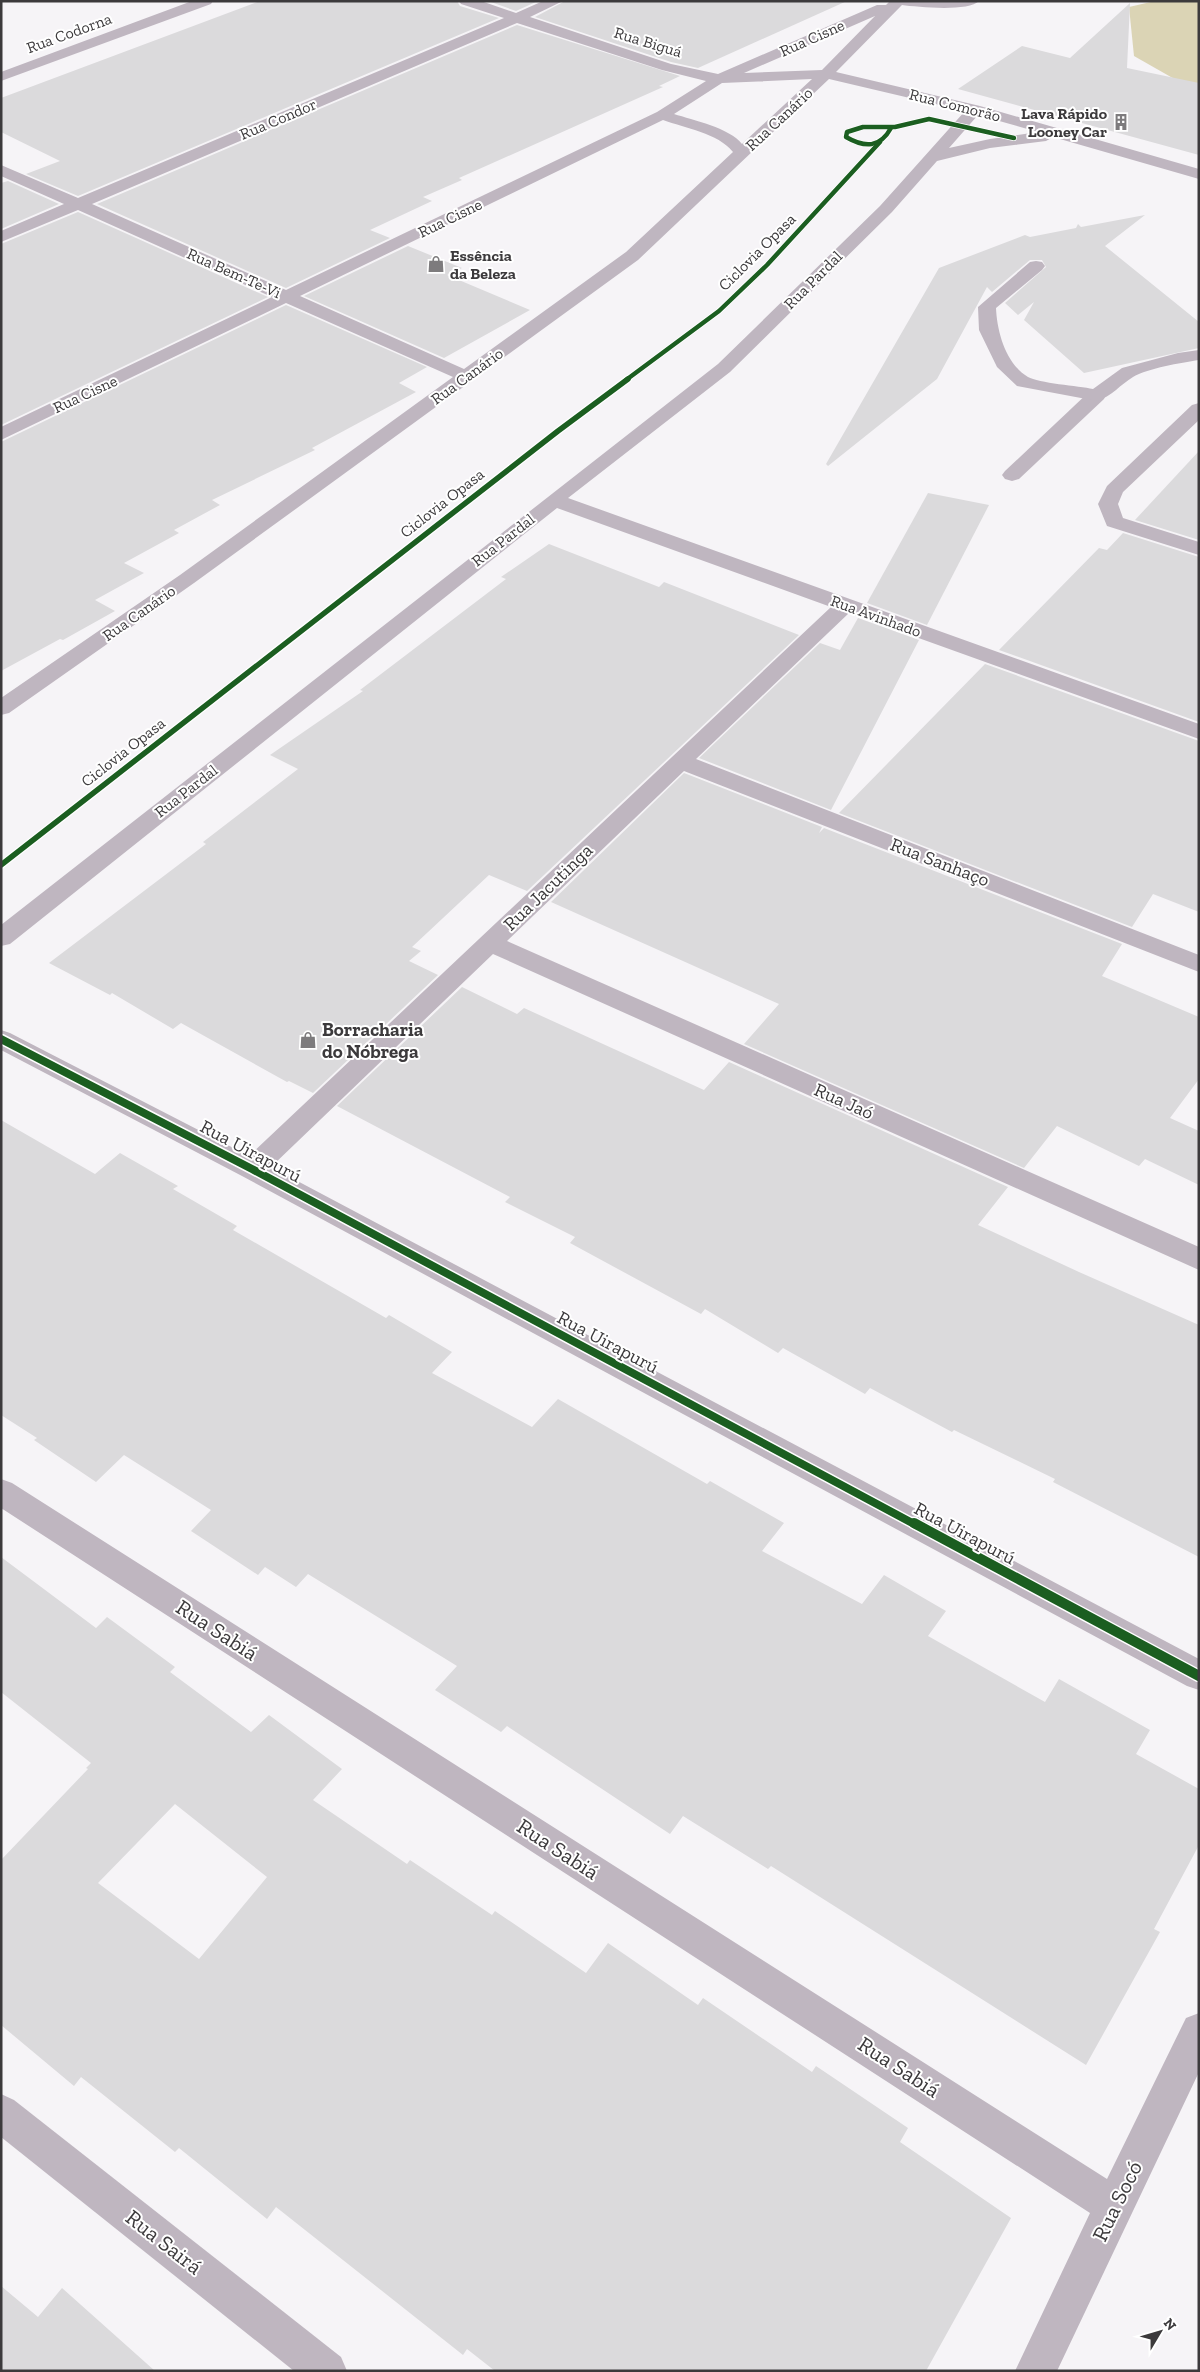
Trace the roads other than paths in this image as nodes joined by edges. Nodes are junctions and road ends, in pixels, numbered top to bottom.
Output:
1 (206, 1) edge
2 (466, 1) edge
3 (556, 1) edge
4 (898, 1) edge
5 (903, 1) edge
6 (972, 1) edge
7 (516, 18) junction
8 (826, 74) junction
9 (1, 78) edge
10 (720, 79) junction
11 (975, 109) junction
12 (662, 115) junction
13 (1063, 135) junction
14 (742, 154) junction
15 (930, 159) junction
16 (1, 170) edge
17 (1199, 174) edge
18 (79, 205) junction
19 (1, 237) edge
20 (1036, 266) dead end
21 (288, 297) junction
22 (1199, 355) edge
23 (467, 377) junction
24 (1097, 395) junction
25 (1199, 409) edge
26 (1, 434) edge
27 (1012, 475) dead end
28 (554, 500) junction
29 (1199, 550) edge
30 (845, 605) junction
31 (1, 708) edge
32 (1199, 732) edge
33 (680, 760) junction
34 (1, 938) edge
35 (490, 943) junction
36 (1199, 964) edge
37 (1, 1038) edge
38 (252, 1169) junction
39 (1199, 1259) edge
40 (1, 1492) edge
41 (1199, 1676) edge
42 (1199, 2031) edge
43 (1, 2113) edge
44 (1114, 2206) junction
45 (327, 2371) edge
46 (1035, 2371) edge

1 - 9 street, Rua Codorna
2 - 7 street, Rua Biguá
3 - 7 street, Rua Condor
4 - 8 street, Rua Canário
4 - 10 street, Rua Cisne
5 - 6 street
7 - 10 street, Rua Biguá
7 - 18 street, Rua Condor
8 - 10 street, Rua Biguá
8 - 11 street, Rua Comorão
8 - 14 street, Rua Canário
10 - 12 street, Rua Cisne
11 - 13 street, Rua Comorão
11 - 15 street, Rua Pardal
12 - 14 street
12 - 21 street, Rua Cisne
13 - 15 street
13 - 17 street, Rua Comorão
14 - 23 street, Rua Canário
15 - 28 street, Rua Pardal
16 - 18 street, Rua Bem-Te-Vi
18 - 19 street, Rua Condor
18 - 21 street, Rua Bem-Te-Vi
20 - 24 street
21 - 23 street, Rua Bem-Te-Vi
21 - 26 street, Rua Cisne
22 - 24 street
23 - 31 street, Rua Canário
24 - 27 street
25 - 29 street
28 - 30 street, Rua Avinhado
28 - 34 street, Rua Pardal
30 - 32 street, Rua Avinhado
30 - 33 street, Rua Jacutinga
33 - 35 street, Rua Jacutinga
33 - 36 street, Rua Sanhaço
35 - 38 street, Rua Jacutinga
35 - 39 street, Rua Jaó
37 - 38 street, Rua Uirapurú
38 - 41 street, Rua Uirapurú
40 - 44 street, Rua Sabiá
42 - 44 street, Rua Socó
43 - 45 street, Rua Sairá
44 - 46 street, Rua Socó

